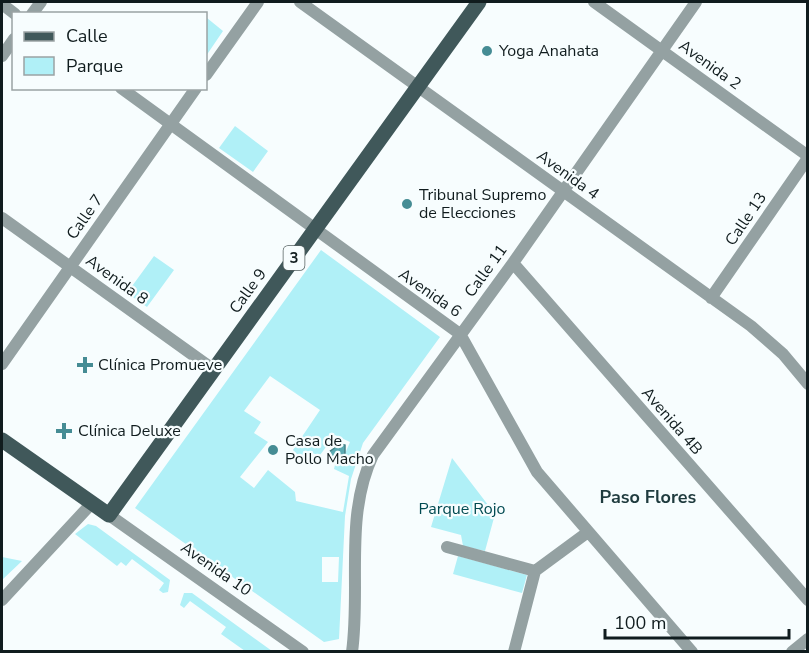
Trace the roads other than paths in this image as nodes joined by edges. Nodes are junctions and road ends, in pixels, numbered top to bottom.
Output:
1 (258, 2) edge
2 (300, 2) edge
3 (479, 2) edge
4 (594, 2) edge
5 (696, 2) edge
6 (12, 42) edge
7 (662, 51) junction
8 (2, 56) edge
9 (207, 74) edge
10 (417, 87) junction
11 (124, 90) edge
12 (195, 90) edge
13 (171, 124) junction
14 (807, 157) edge
15 (563, 191) junction
16 (2, 218) edge
17 (315, 230) junction
18 (513, 263) junction
19 (70, 267) junction
20 (711, 298) junction
21 (460, 334) junction
22 (2, 364) edge
23 (214, 370) junction
24 (807, 384) edge
25 (2, 440) edge
26 (92, 503) junction
27 (109, 515) junction
28 (588, 532) junction
29 (447, 547) dead end
30 (535, 571) junction
31 (2, 600) edge
32 (807, 600) edge
33 (807, 639) edge
34 (681, 646) edge
35 (303, 651) edge
36 (352, 651) edge
37 (514, 651) edge
38 (692, 651) edge
39 (792, 651) edge

1 - 9 street
2 - 10 street, Avenida 4
3 - 10 main road, Calle 9 / 3
4 - 7 street, Avenida 2
5 - 7 street, Calle 11
6 - 8 street
7 - 14 street, Avenida 2
7 - 15 street, Calle 11
10 - 15 street, Avenida 4
10 - 17 main road, Calle 9 / 3
11 - 13 street, Avenida 6
12 - 13 street, Calle 7
13 - 17 street, Avenida 6
13 - 19 street, Calle 7
14 - 20 street, Calle 13
15 - 18 street, Calle 11
15 - 20 street, Avenida 4
16 - 19 street, Avenida 8
17 - 21 street, Avenida 6
17 - 23 main road, Calle 9 / 3
18 - 21 street, Calle 11
18 - 32 street, Avenida 4B
19 - 22 street, Calle 7
19 - 23 street, Avenida 8
20 - 24 street, Avenida 4
21 - 28 street, Avenida 6
21 - 36 street, Calle 11
23 - 27 main road, Calle 9 / 3
25 - 26 main road
26 - 27 main road
26 - 31 street
27 - 35 street, Avenida 10
28 - 30 street
28 - 34 street, Avenida 6
29 - 30 street
30 - 37 street
33 - 39 street
34 - 38 street, Avenida 6

